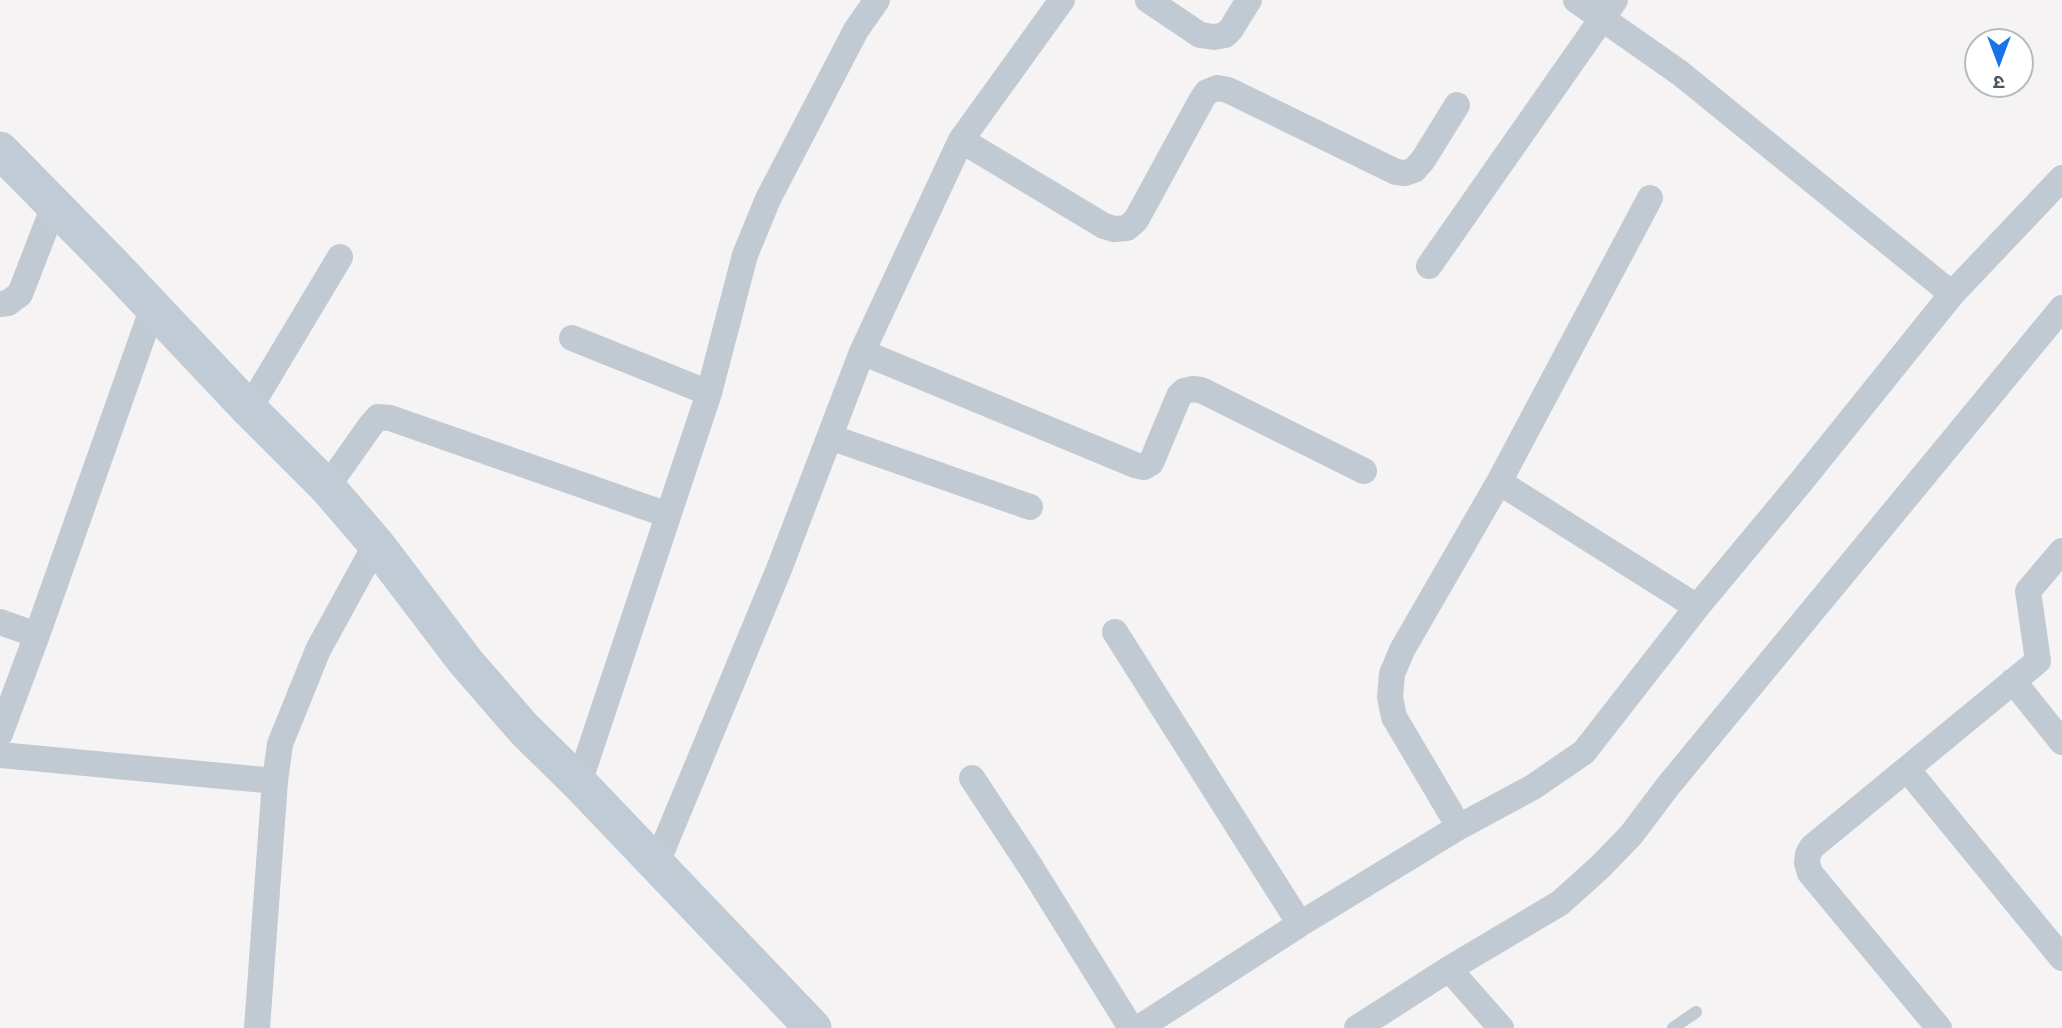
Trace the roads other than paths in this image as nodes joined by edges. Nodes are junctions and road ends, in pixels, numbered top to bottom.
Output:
1 (877, 0) edge
2 (1062, 0) edge
3 (1148, 0) edge
4 (1249, 0) edge
5 (1576, 0) edge
6 (1608, 9) edge
7 (1457, 105) dead end
8 (961, 140) junction
9 (0, 150) edge
10 (2062, 178) edge
11 (1650, 198) dead end
12 (54, 206) junction
13 (340, 257) dead end
14 (1429, 266) dead end
15 (1952, 293) junction
16 (0, 304) edge
17 (153, 307) junction
18 (2062, 308) edge
19 (572, 338) dead end
20 (862, 352) junction
21 (709, 393) junction
22 (249, 409) junction
23 (830, 437) junction
24 (1364, 471) dead end
25 (1499, 482) junction
26 (327, 487) junction
27 (1030, 507) dead end
28 (668, 515) junction
29 (376, 544) junction
30 (2062, 551) edge
31 (1698, 607) junction
32 (0, 622) edge
33 (1115, 632) dead end
34 (37, 635) junction
35 (2013, 681) junction
36 (0, 734) edge
37 (2062, 742) edge
38 (0, 755) edge
39 (1907, 769) junction
40 (972, 778) dead end
41 (275, 781) junction
42 (579, 783) junction
43 (1459, 827) junction
44 (656, 865) junction
45 (1300, 924) junction
46 (2062, 958) edge
47 (1449, 970) junction
48 (1696, 1012) dead end
49 (257, 1028) edge
50 (813, 1028) edge
51 (1131, 1028) edge
52 (1139, 1028) edge
53 (1357, 1028) edge
54 (1501, 1028) edge
55 (1673, 1028) edge
56 (1939, 1028) edge

1 - 21 street
2 - 8 street
3 - 4 street
5 - 6 street
6 - 14 street
6 - 15 street
7 - 8 street
8 - 20 street
9 - 12 street
10 - 15 street
11 - 25 street
12 - 16 street
12 - 17 street
13 - 22 street
15 - 31 street
17 - 22 street
17 - 34 street
18 - 47 street
19 - 21 street
20 - 23 street
20 - 24 street
21 - 28 street
22 - 26 street
23 - 27 street
23 - 44 street
25 - 31 street
25 - 43 street
26 - 28 street
26 - 29 street
28 - 42 street
29 - 41 street
29 - 42 street
30 - 35 street
31 - 43 street
32 - 34 street
33 - 45 street
34 - 36 street
35 - 37 street
35 - 39 street
38 - 41 street
39 - 46 street
39 - 56 street
40 - 51 street
41 - 49 street
42 - 44 street
43 - 45 street
44 - 50 street
45 - 52 street
47 - 53 street
47 - 54 street
48 - 55 lane

